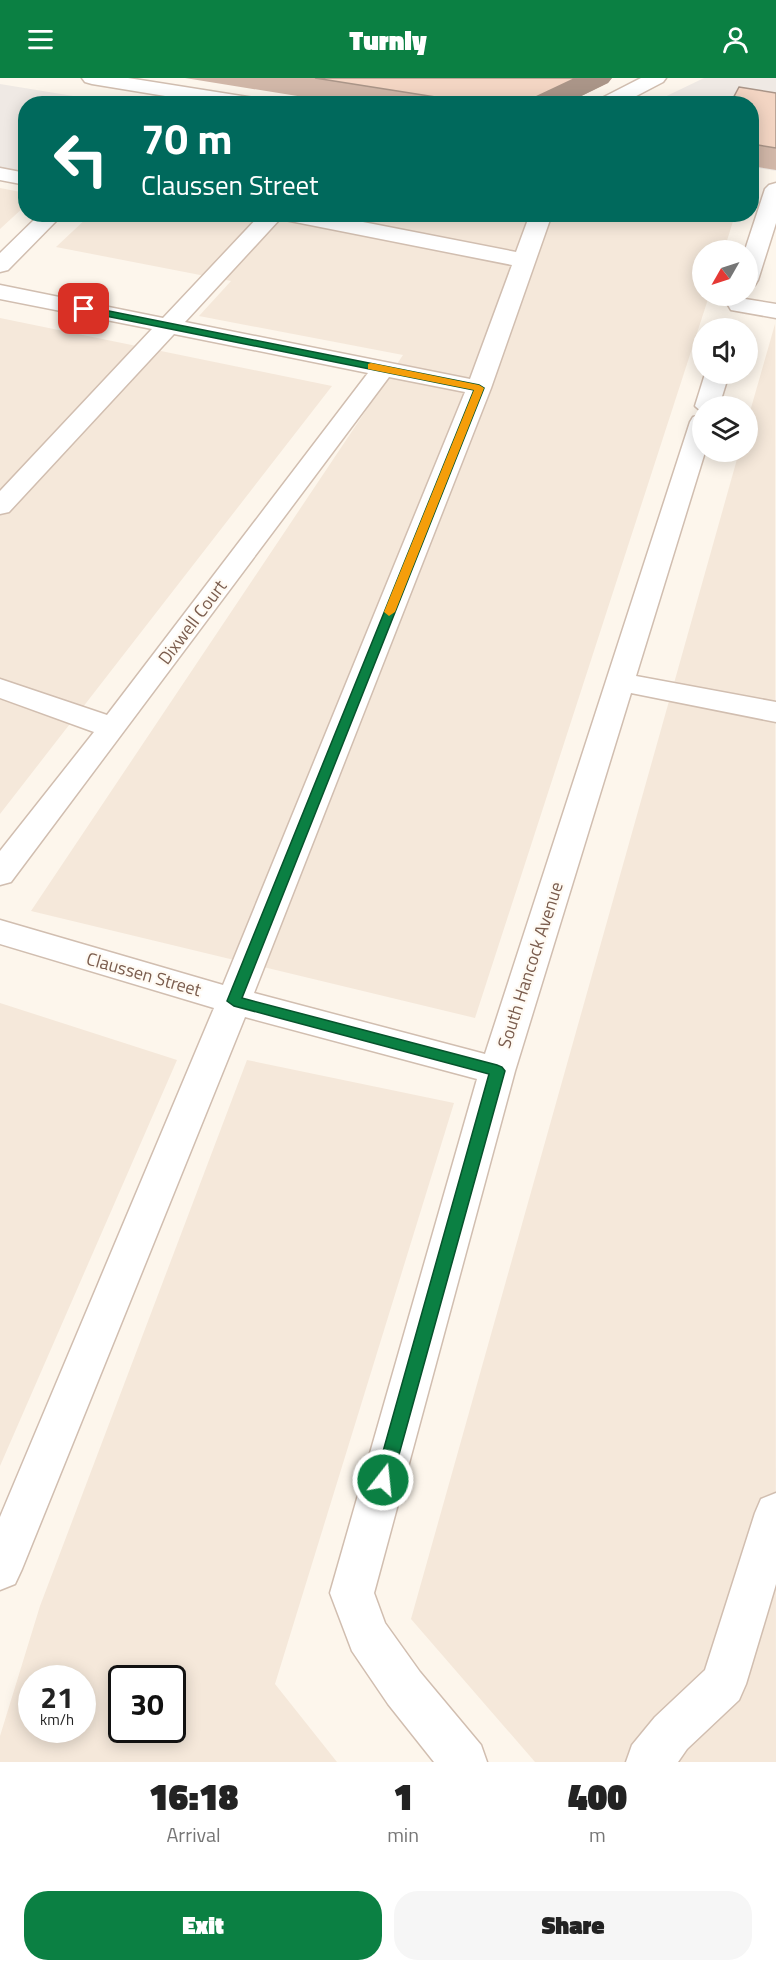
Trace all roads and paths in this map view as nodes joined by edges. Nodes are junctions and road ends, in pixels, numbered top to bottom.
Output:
1 (92, 78) edge
2 (656, 78) edge
3 (168, 96) edge
4 (621, 96) edge
5 (0, 174) edge
6 (18, 177) edge
7 (770, 186) edge
8 (45, 222) edge
9 (266, 222) edge
10 (327, 222) edge
11 (538, 222) edge
12 (757, 240) edge
13 (526, 261) junction
14 (0, 265) edge
15 (0, 292) edge
16 (758, 305) edge
17 (776, 311) edge
18 (168, 326) junction
19 (383, 369) junction
20 (479, 388) junction
21 (692, 454) edge
22 (0, 506) edge
23 (620, 682) junction
24 (0, 688) edge
25 (776, 712) edge
26 (113, 728) junction
27 (0, 874) edge
28 (0, 932) edge
29 (234, 1001) junction
30 (497, 1071) junction
31 (776, 1513) edge
32 (0, 1569) edge
33 (464, 1762) edge
34 (648, 1762) edge

1 - 3 street
2 - 4 street
5 - 6 street
7 - 12 street
8 - 14 street
9 - 18 street
10 - 13 street
11 - 13 street
13 - 20 street
15 - 18 street
16 - 17 street
18 - 19 street
18 - 22 street
19 - 20 street
19 - 26 street, Dixwell Court
20 - 29 street
21 - 23 street, South Hancock Avenue
23 - 25 street
23 - 30 street, South Hancock Avenue
24 - 26 street
26 - 27 street, Dixwell Court
28 - 29 street, Claussen Street
29 - 30 street, Claussen Street
29 - 32 street
30 - 33 street, South Hancock Avenue
31 - 34 street

